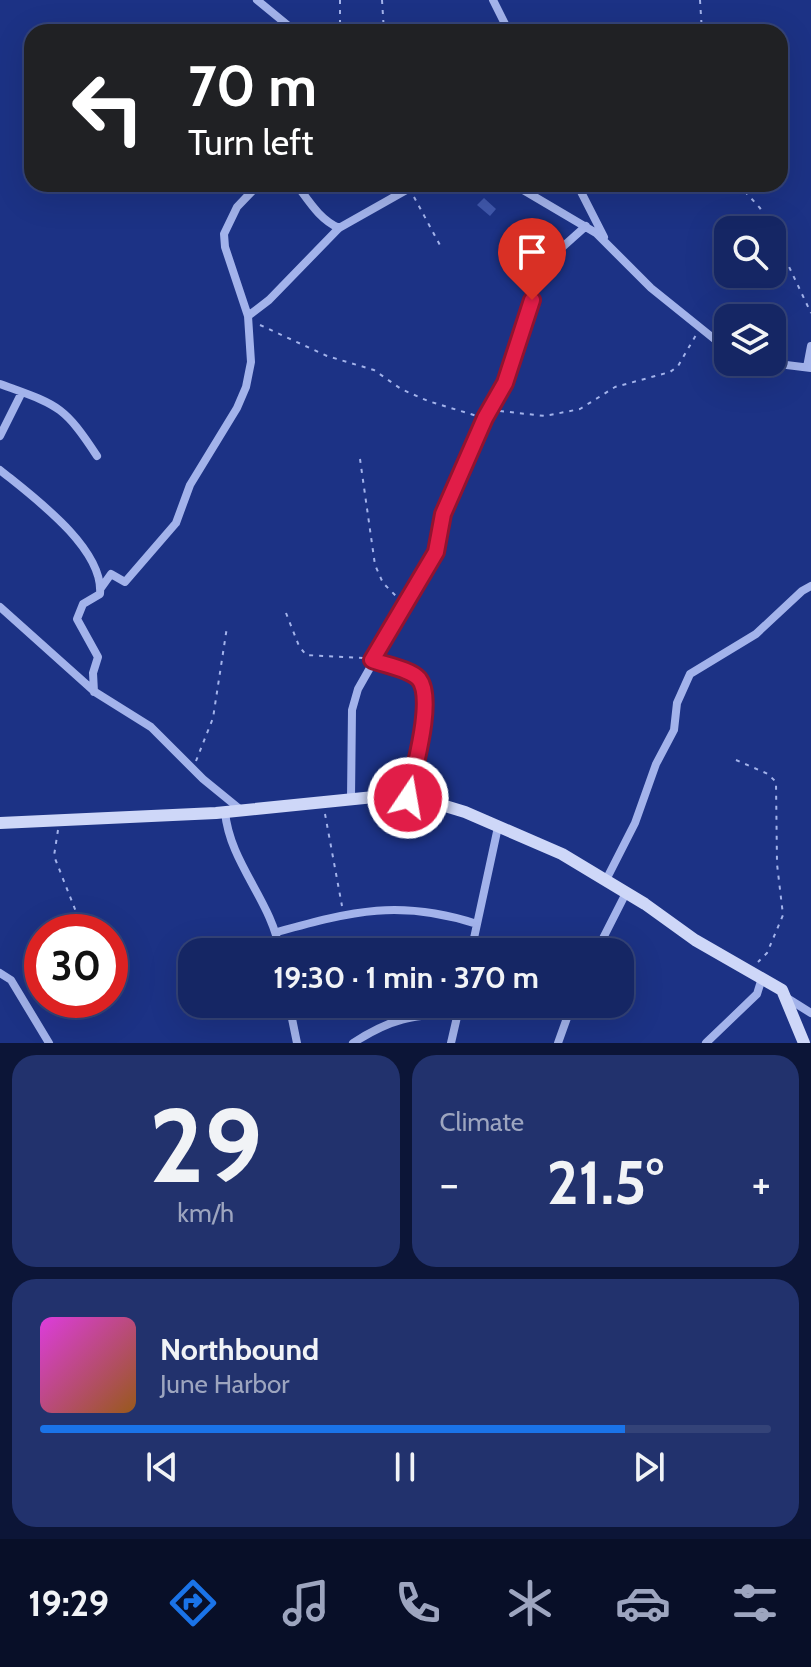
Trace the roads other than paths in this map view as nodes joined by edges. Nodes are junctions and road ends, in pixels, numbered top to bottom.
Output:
1 (257, 0) edge
2 (493, 0) edge
3 (286, 24) edge
4 (505, 24) edge
5 (252, 192) edge
6 (302, 192) edge
7 (404, 192) edge
8 (527, 192) edge
9 (581, 192) edge
10 (586, 226) junction
11 (339, 228) junction
12 (607, 242) junction
13 (248, 317) junction
14 (714, 339) edge
15 (811, 346) edge
16 (786, 365) edge
17 (809, 368) edge
18 (0, 384) edge
19 (22, 392) junction
20 (0, 436) edge
21 (97, 456) dead end
22 (0, 470) edge
23 (811, 586) edge
24 (101, 588) junction
25 (0, 607) edge
26 (372, 660) junction
27 (95, 692) junction
28 (351, 798) junction
29 (408, 798) junction
30 (241, 810) junction
31 (225, 812) junction
32 (0, 823) edge
33 (498, 827) junction
34 (606, 880) junction
35 (626, 893) junction
36 (477, 924) junction
37 (277, 932) junction
38 (278, 938) edge
39 (474, 938) edge
40 (603, 938) edge
41 (0, 973) edge
42 (762, 978) junction
43 (787, 998) junction
44 (811, 1013) edge
45 (292, 1018) edge
46 (402, 1018) edge
47 (457, 1018) edge
48 (567, 1018) edge
49 (49, 1043) edge
50 (297, 1043) edge
51 (353, 1043) edge
52 (451, 1043) edge
53 (558, 1043) edge
54 (706, 1043) edge
55 (804, 1043) edge

1 - 3 street
2 - 4 street
5 - 13 street
6 - 11 street
7 - 11 street
8 - 10 street
9 - 12 street
10 - 12 street
10 - 26 street
11 - 13 street
12 - 14 street
13 - 24 street
15 - 17 street
16 - 17 street
18 - 19 street
19 - 20 street
19 - 21 street
22 - 24 street
23 - 34 street
24 - 27 street
25 - 27 street
26 - 28 street
26 - 29 street
27 - 30 street
28 - 29 street
28 - 30 street
29 - 33 street
30 - 31 street
31 - 32 street
31 - 37 street
33 - 34 street
33 - 36 street
34 - 35 street
35 - 40 street
35 - 42 street
36 - 37 street
36 - 39 street
37 - 38 street
41 - 49 street
42 - 43 street
42 - 54 street
43 - 44 street
43 - 55 street
45 - 50 street
46 - 51 street
47 - 52 street
48 - 53 street

